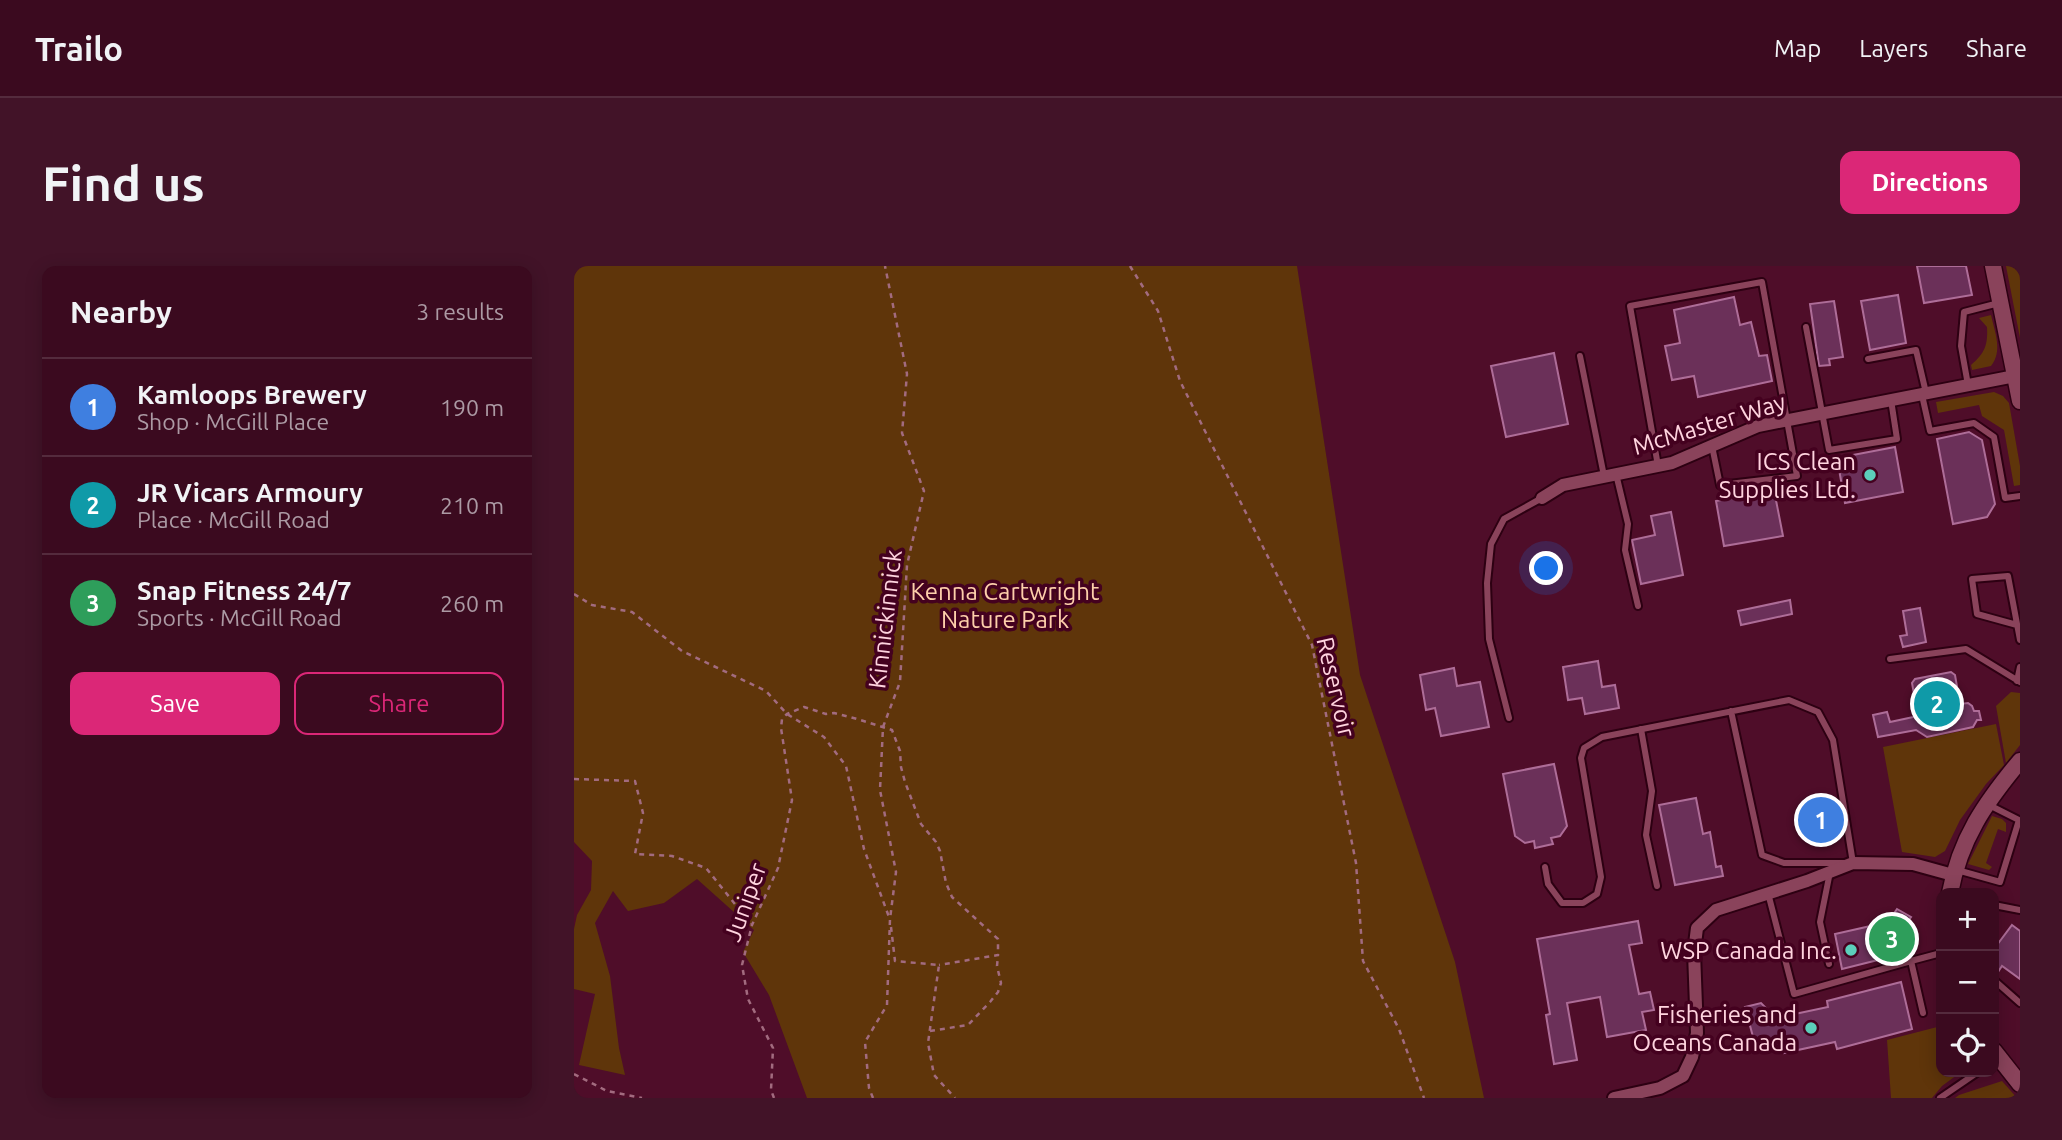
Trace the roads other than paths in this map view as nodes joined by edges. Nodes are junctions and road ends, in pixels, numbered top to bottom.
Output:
1 (1993, 266) edge
2 (2001, 303) junction
3 (1806, 327) dead end
4 (1580, 356) dead end
5 (1868, 359) dead end
6 (2018, 376) edge
7 (1968, 385) junction
8 (1924, 394) junction
9 (2020, 399) edge
10 (1891, 400) junction
11 (1823, 413) junction
12 (1788, 420) junction
13 (1712, 446) junction
14 (1658, 466) junction
15 (1610, 475) junction
16 (2020, 496) edge
17 (1542, 498) joint
18 (1638, 606) dead end
19 (2017, 625) junction
20 (2020, 640) edge
21 (1890, 659) dead end
22 (2020, 667) edge
23 (2019, 681) edge
24 (1731, 712) junction
25 (1509, 718) dead end
26 (1641, 729) junction
27 (2016, 771) edge
28 (1987, 803) junction
29 (1853, 863) junction
30 (1545, 867) dead end
31 (1830, 872) junction
32 (1954, 873) junction
33 (1657, 886) dead end
34 (1951, 888) edge
35 (1768, 893) junction
36 (1999, 906) edge
37 (2020, 910) edge
38 (1936, 954) edge
39 (1912, 961) junction
40 (1829, 964) dead end
41 (1999, 984) edge
42 (2020, 1003) edge
43 (1923, 1013) dead end
44 (1999, 1061) edge
45 (1971, 1077) edge
46 (2020, 1084) edge
47 (1614, 1098) edge
48 (1940, 1098) edge

1 - 2 street
2 - 6 street
2 - 7 lane
3 - 11 lane
4 - 15 lane
5 - 8 lane
6 - 7 street, McMaster Way
6 - 9 street
7 - 8 street, McMaster Way
8 - 10 street, McMaster Way
8 - 16 lane
10 - 11 street, McMaster Way
10 - 11 lane
11 - 12 street, McMaster Way
12 - 13 street, McMaster Way
12 - 13 lane
12 - 14 lane
13 - 14 street, McMaster Way
14 - 15 street, McMaster Way
15 - 17 street, McMaster Way
15 - 18 lane
17 - 25 lane
19 - 19 lane
19 - 20 lane
21 - 23 lane
22 - 23 lane
24 - 26 lane
24 - 29 lane
24 - 29 lane
26 - 30 lane
26 - 33 lane
27 - 28 street
28 - 32 street
28 - 32 lane
29 - 31 street
29 - 32 street
31 - 35 street
31 - 40 lane
32 - 34 street
35 - 39 lane
35 - 47 street
36 - 37 lane
38 - 39 lane
39 - 43 lane
41 - 42 lane
44 - 46 street
45 - 48 lane

